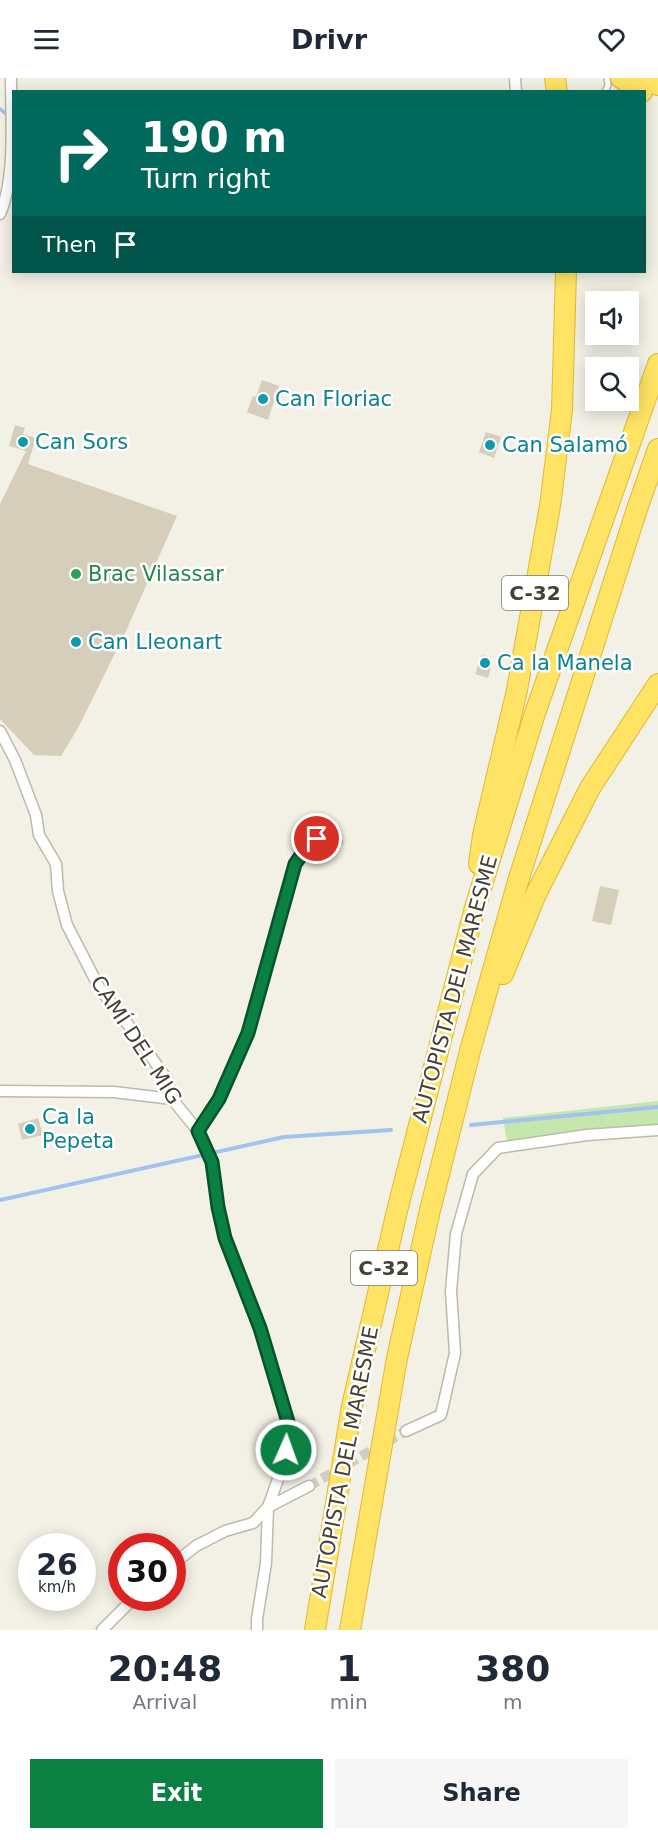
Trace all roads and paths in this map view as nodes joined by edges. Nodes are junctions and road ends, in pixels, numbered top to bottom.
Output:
1 (11, 78) edge
2 (658, 85) edge
3 (636, 87) edge
4 (0, 214) edge
5 (566, 273) edge
6 (658, 364) edge
7 (658, 449) edge
8 (658, 684) edge
9 (0, 731) edge
10 (339, 842) dead end
11 (474, 911) junction
12 (470, 1051) junction
13 (0, 1091) edge
14 (172, 1099) junction
15 (653, 1130) edge
16 (198, 1131) junction
17 (406, 1431) tunnel mouth
18 (309, 1486) tunnel mouth
19 (268, 1507) junction
20 (186, 1554) edge
21 (121, 1611) edge
22 (102, 1630) edge
23 (257, 1630) edge
24 (315, 1630) edge
25 (350, 1630) edge

1 - 4 street
2 - 3 highway
5 - 11 highway, C-32
6 - 11 highway, AUTOPISTA DEL MARESME / C-32
7 - 12 highway, AUTOPISTA DEL MARESME / C-32
8 - 12 highway
9 - 14 street, CAMÍ DEL MIG
10 - 16 lane
11 - 24 highway, AUTOPISTA DEL MARESME / C-32
12 - 25 highway, AUTOPISTA DEL MARESME / C-32
13 - 14 street
14 - 16 street, CAMÍ DEL MIG
15 - 17 street
16 - 19 street, CAMÍ DEL MIG
18 - 19 street
19 - 20 street
19 - 23 street, CAMÍ DEL MIG
21 - 22 street

